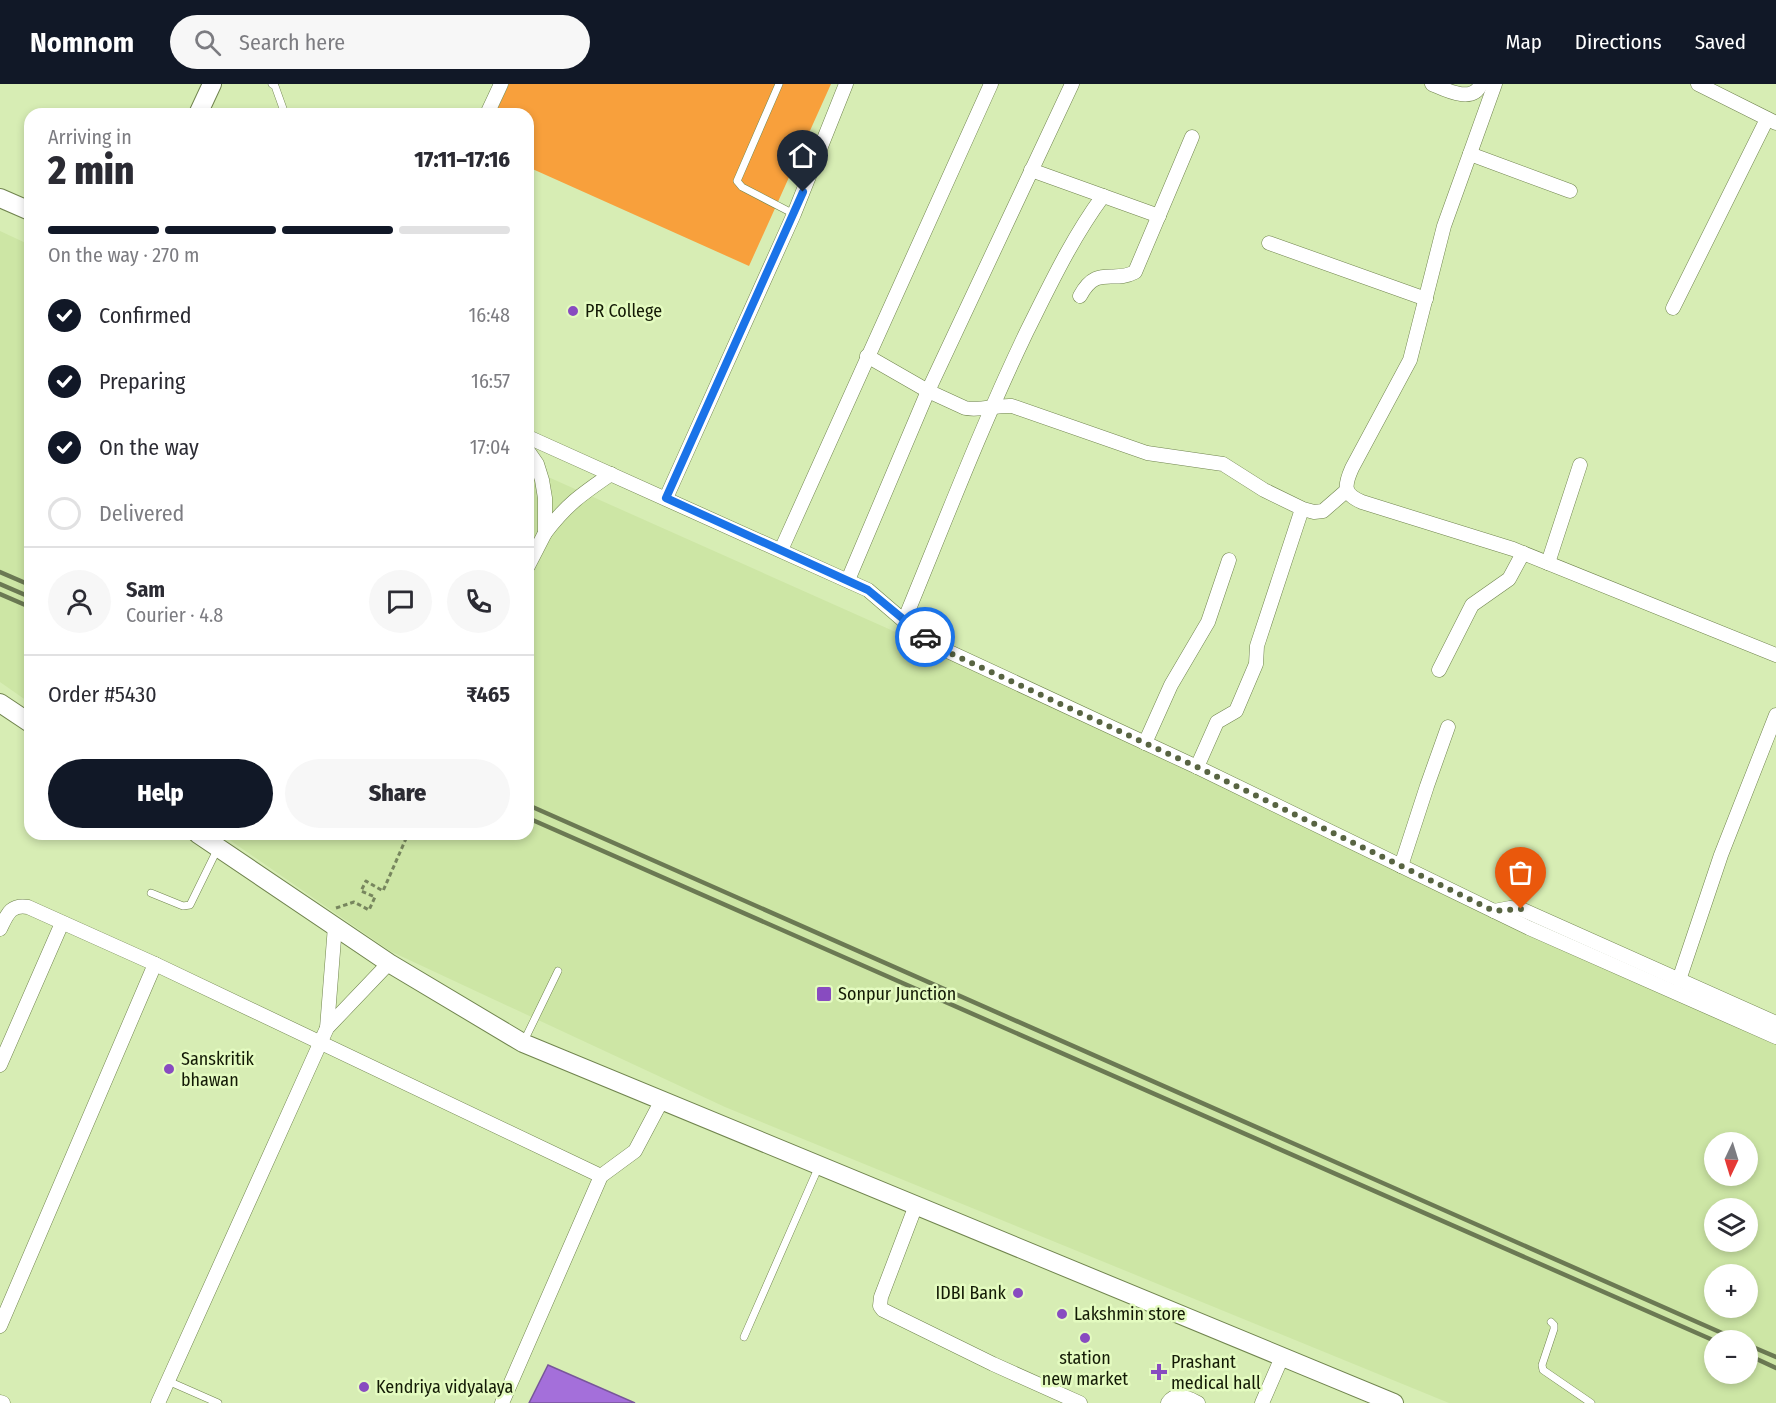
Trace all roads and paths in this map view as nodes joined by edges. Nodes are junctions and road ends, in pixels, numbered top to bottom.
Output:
1 (212, 84) edge
2 (272, 84) edge
3 (501, 84) edge
4 (779, 84) edge
5 (846, 84) edge
6 (991, 84) edge
7 (1072, 84) edge
8 (1432, 84) edge
9 (1480, 84) edge
10 (1496, 84) edge
11 (1698, 84) edge
12 (201, 108) edge
13 (283, 108) edge
14 (490, 108) edge
15 (1772, 121) edge
16 (1192, 137) dead end
17 (1470, 154) junction
18 (1031, 171) junction
19 (1570, 191) dead end
20 (1102, 196) junction
21 (0, 198) edge
22 (24, 208) edge
23 (794, 214) junction
24 (1159, 216) junction
25 (1269, 243) dead end
26 (1080, 296) dead end
27 (1426, 299) junction
28 (1673, 308) dead end
29 (867, 356) junction
30 (928, 391) junction
31 (991, 406) junction
32 (534, 440) edge
33 (534, 460) edge
34 (1580, 465) dead end
35 (611, 474) junction
36 (1346, 491) junction
37 (666, 498) junction
38 (1302, 509) junction
39 (546, 533) junction
40 (781, 550) junction
41 (1523, 553) junction
42 (534, 555) edge
43 (1229, 560) dead end
44 (1548, 563) junction
45 (848, 580) junction
46 (904, 621) junction
47 (1776, 655) edge
48 (1439, 670) dead end
49 (0, 703) edge
50 (1776, 715) edge
51 (24, 719) edge
52 (1448, 727) dead end
53 (1146, 743) junction
54 (1197, 767) junction
55 (207, 840) edge
56 (405, 840) edge
57 (218, 848) junction
58 (1401, 866) junction
59 (151, 893) dead end
60 (354, 902) dead end
61 (1494, 911) junction
62 (63, 923) junction
63 (335, 926) junction
64 (0, 929) edge
65 (389, 963) junction
66 (155, 964) junction
67 (558, 971) dead end
68 (1679, 980) junction
69 (1776, 1023) edge
70 (327, 1028) junction
71 (1776, 1037) edge
72 (321, 1042) junction
73 (523, 1043) junction
74 (0, 1065) edge
75 (662, 1100) junction
76 (819, 1166) junction
77 (601, 1176) junction
78 (916, 1205) junction
79 (1551, 1322) dead end
80 (0, 1326) edge
81 (744, 1336) dead end
82 (1282, 1357) junction
83 (168, 1381) junction
84 (158, 1403) edge
85 (218, 1403) edge
86 (502, 1403) edge
87 (1080, 1403) edge
88 (1168, 1403) edge
89 (1198, 1403) edge
90 (1262, 1403) edge
91 (1394, 1403) edge
92 (1591, 1403) edge

1 - 12 main road
2 - 13 lane
3 - 14 street
4 - 23 lane
5 - 23 street
6 - 29 street
7 - 18 street
8 - 9 street
10 - 17 street
11 - 15 street
15 - 28 street
16 - 24 street
17 - 19 street
17 - 27 street
18 - 20 street
18 - 30 street
20 - 24 street
20 - 31 street
21 - 22 main road
23 - 37 street
24 - 26 street
25 - 27 street
27 - 36 street
29 - 30 street
29 - 40 street
30 - 31 street
30 - 45 street
31 - 38 street
31 - 46 street
32 - 35 street
33 - 39 street
34 - 44 street
35 - 37 street
35 - 39 street
36 - 38 street
36 - 41 street
37 - 40 street
38 - 54 street
39 - 42 street
40 - 45 street
41 - 44 street
41 - 48 street
43 - 53 street
44 - 47 street
45 - 46 street
46 - 53 street
49 - 51 main road
50 - 68 street
52 - 58 street
53 - 54 street
54 - 58 street
55 - 57 main road
56 - 60 path
57 - 59 lane
57 - 63 main road
58 - 61 street
61 - 68 street
61 - 71 street
62 - 64 street
62 - 66 street
62 - 74 street
63 - 65 main road
63 - 70 street
65 - 70 street
65 - 73 main road
66 - 72 street
66 - 80 street
67 - 73 lane
68 - 69 street
70 - 72 street
72 - 77 street
72 - 83 street
73 - 75 main road
75 - 76 main road
75 - 77 street
76 - 78 main road
76 - 81 lane
77 - 86 street
78 - 82 main road
78 - 87 street
79 - 92 lane
82 - 90 street
82 - 91 main road
83 - 84 street
83 - 85 lane
88 - 89 street

